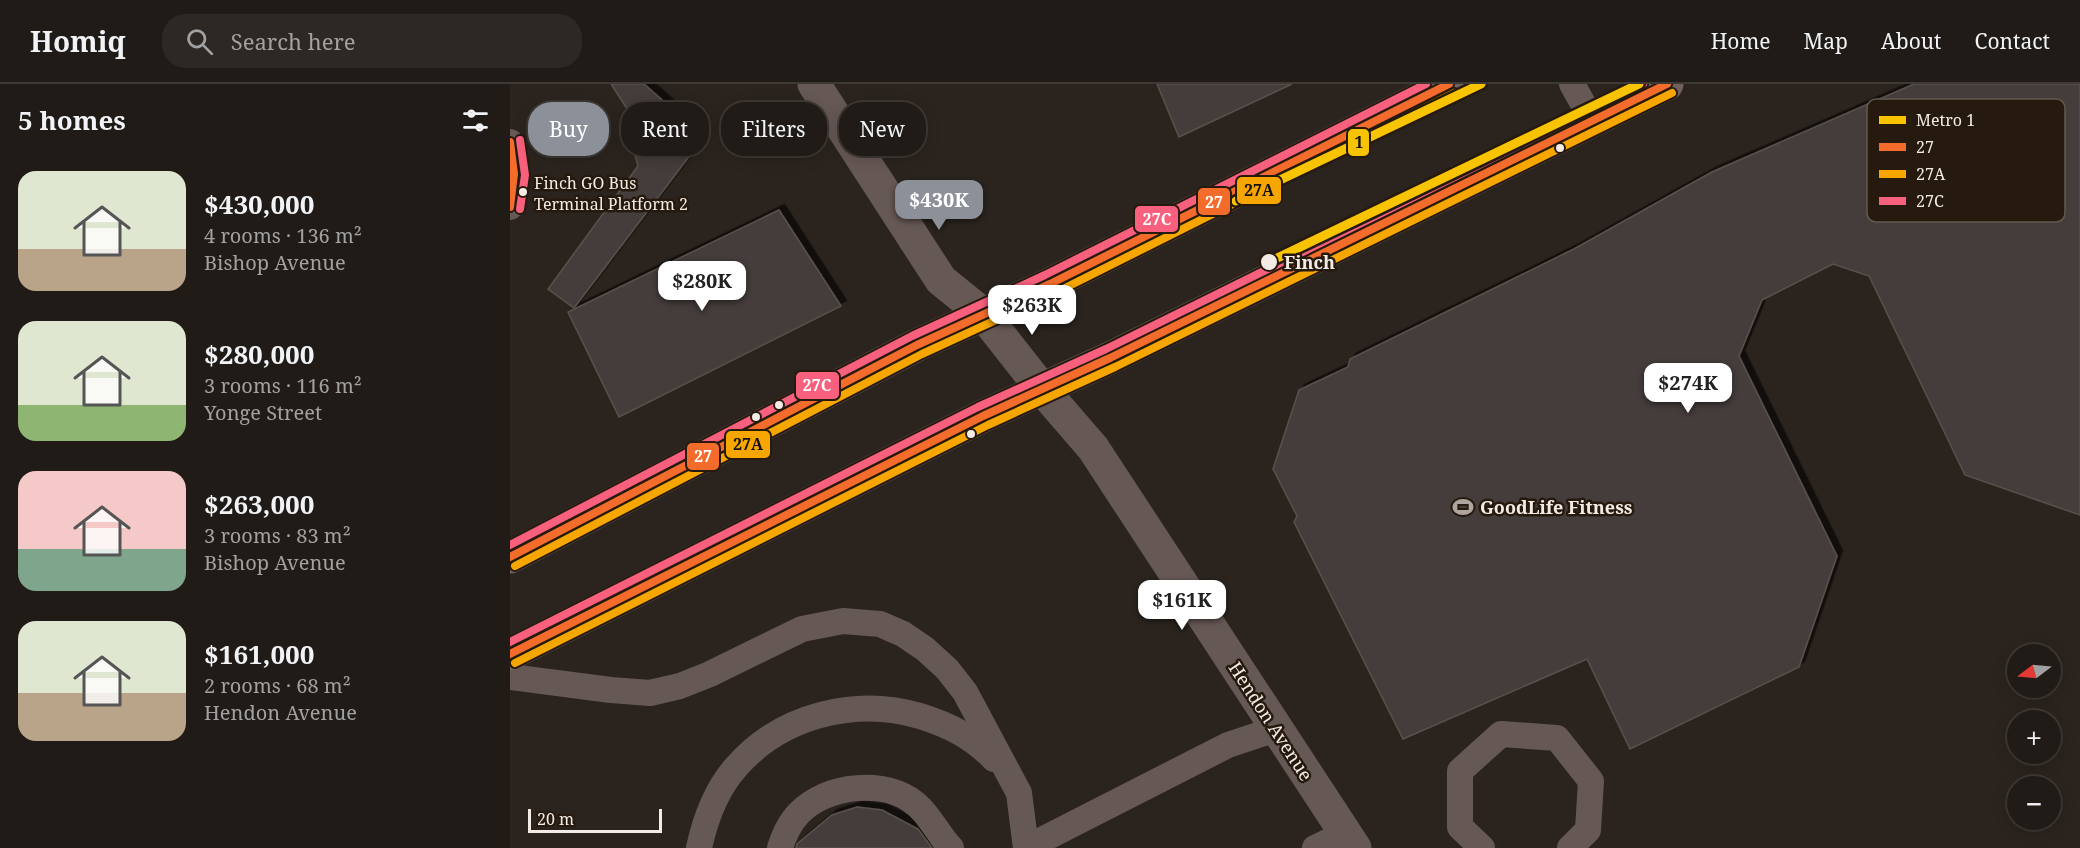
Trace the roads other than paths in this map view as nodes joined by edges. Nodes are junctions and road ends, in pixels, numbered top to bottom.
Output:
1 (1449, 84) edge
2 (1572, 84) edge
3 (1667, 84) edge
4 (819, 86) edge
5 (1592, 120) junction
6 (510, 142) edge
7 (510, 207) edge
8 (983, 314) junction
9 (1042, 389) junction
10 (510, 557) edge
11 (510, 654) edge
12 (510, 677) edge
13 (1276, 729) junction
14 (1019, 793) junction
15 (1351, 841) edge
16 (699, 848) edge
17 (780, 848) edge
18 (951, 848) edge
19 (1026, 848) edge
20 (1315, 848) edge
21 (1482, 848) edge
22 (1570, 848) edge

1 - 8 main road
2 - 5 lane
3 - 5 main road
4 - 8 street, Hendon Avenue
5 - 9 main road
6 - 7 lane
8 - 9 street, Hendon Avenue
8 - 10 main road
9 - 11 main road
9 - 13 street, Hendon Avenue
12 - 14 lane
13 - 15 street, Hendon Avenue
13 - 19 lane
14 - 16 lane
14 - 19 lane
15 - 20 lane
17 - 18 lane
21 - 22 lane

